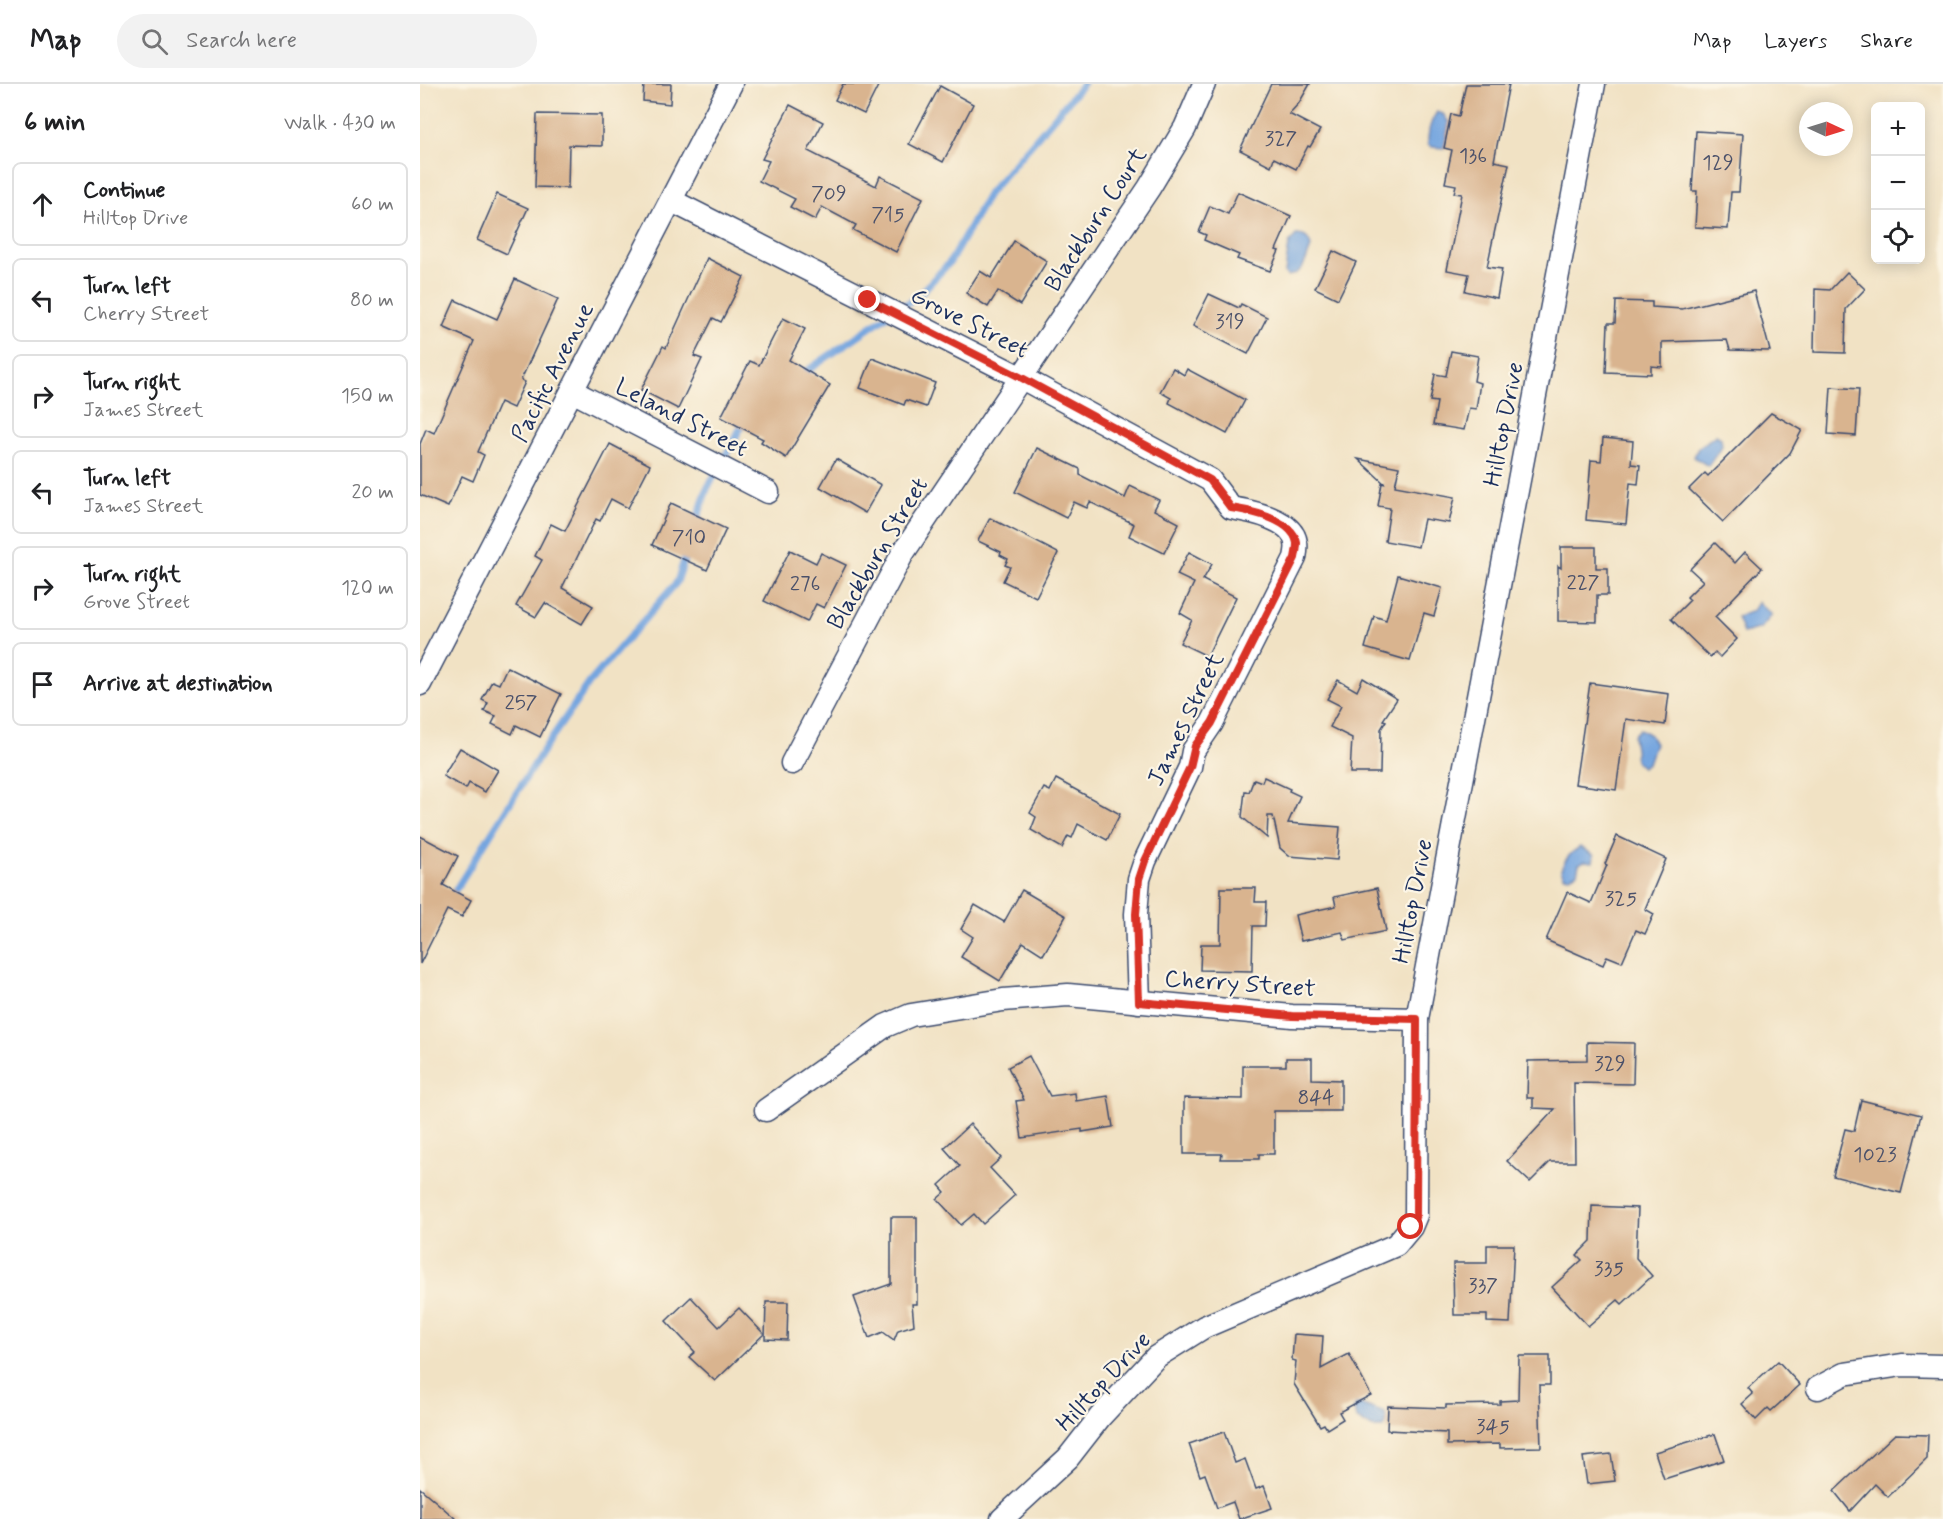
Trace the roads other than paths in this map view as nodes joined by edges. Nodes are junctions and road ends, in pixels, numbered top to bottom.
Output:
1 (731, 84) edge
2 (1204, 84) edge
3 (1594, 84) edge
4 (672, 201) junction
5 (1022, 378) junction
6 (572, 391) junction
7 (768, 492) dead end
8 (1231, 508) joint
9 (429, 645) edge
10 (420, 684) edge
11 (792, 763) dead end
12 (1139, 1002) junction
13 (1417, 1019) junction
14 (766, 1110) dead end
15 (1943, 1366) edge
16 (1818, 1388) dead end
17 (1002, 1519) edge

1 - 4 street, Pacific Avenue
2 - 5 street, Blackburn Court
3 - 13 street, Hilltop Drive
4 - 5 street, Grove Street
4 - 6 street, Pacific Avenue
5 - 8 street, Grove Street
5 - 11 street, Blackburn Street
6 - 7 street, Leland Street
6 - 9 street, Pacific Avenue
8 - 12 street, James Street
9 - 10 street, Pacific Avenue
12 - 13 street, Cherry Street
12 - 14 street, Cherry Street
13 - 17 street, Hilltop Drive
15 - 16 street

